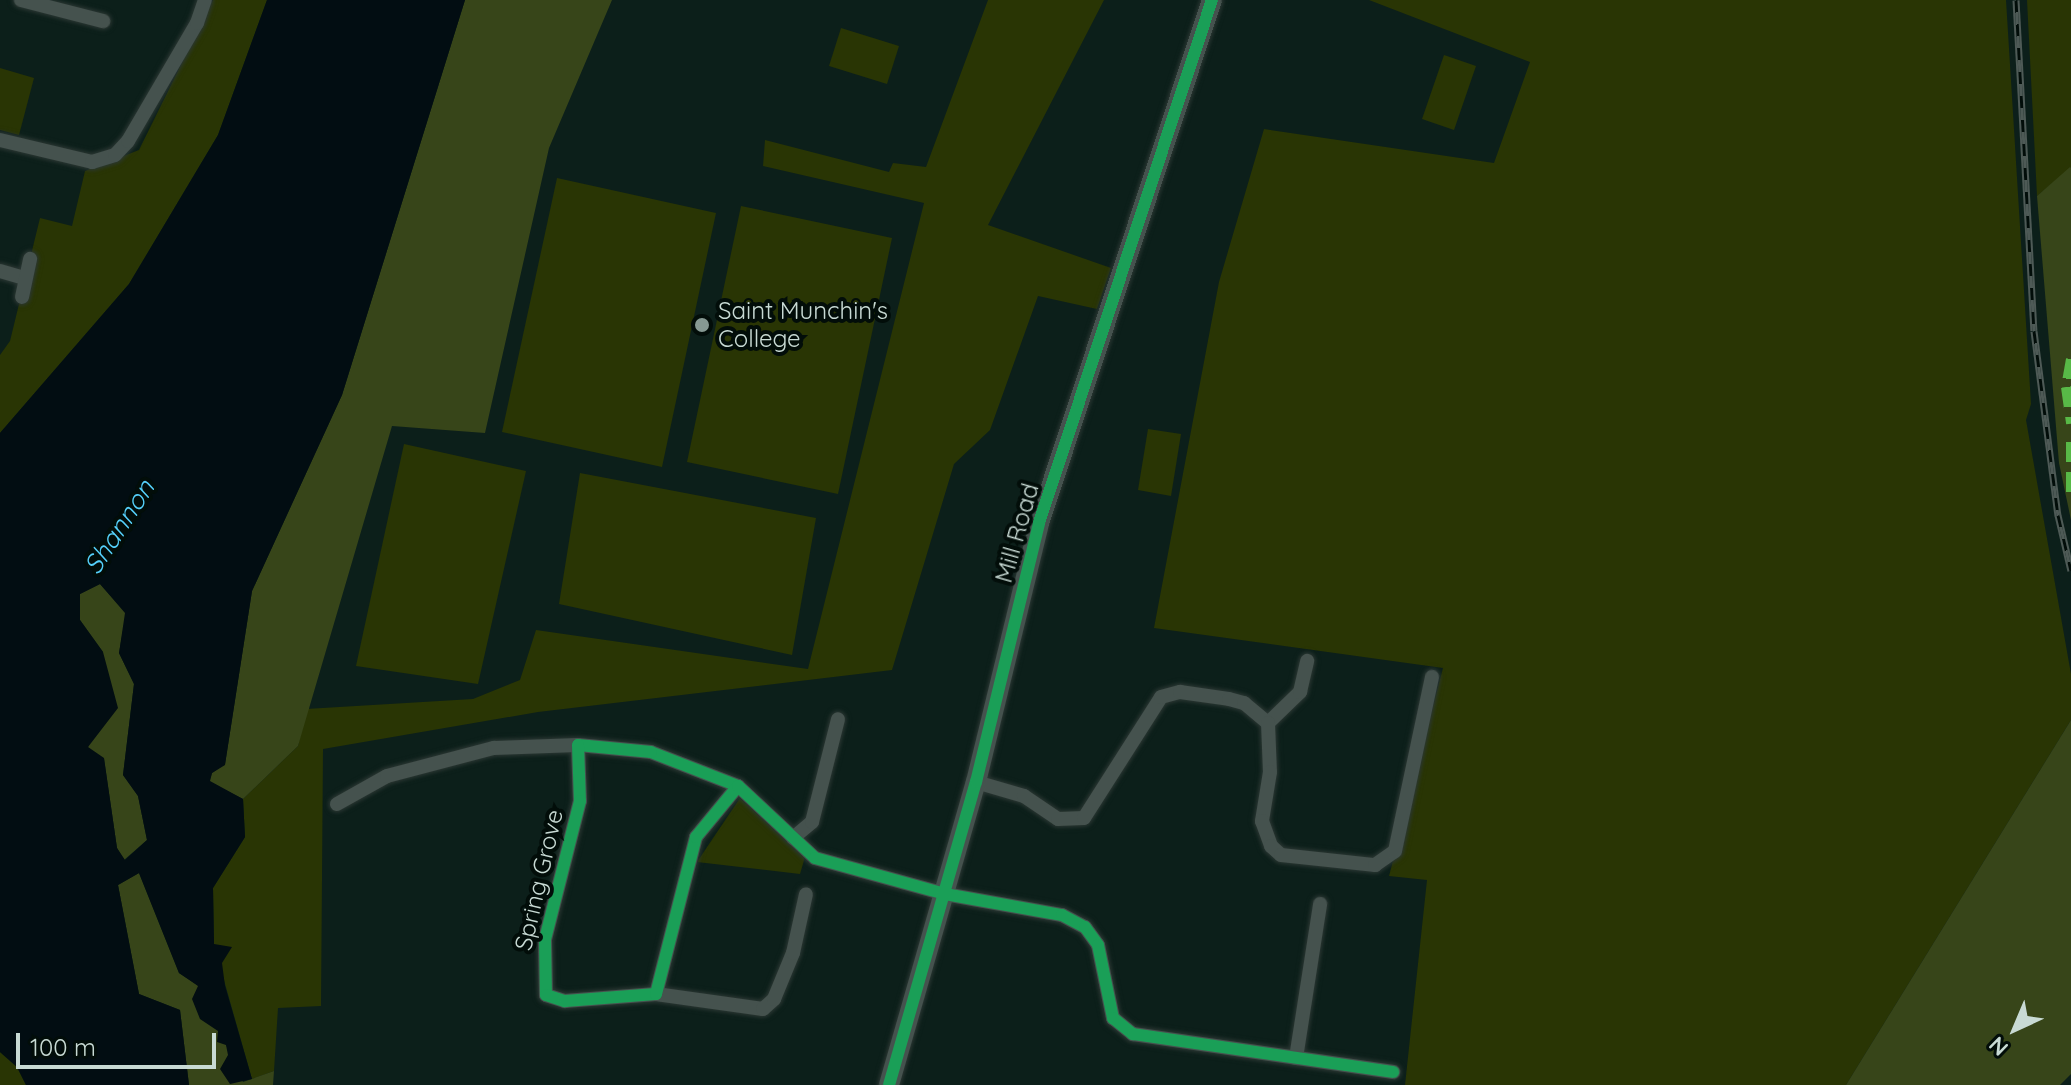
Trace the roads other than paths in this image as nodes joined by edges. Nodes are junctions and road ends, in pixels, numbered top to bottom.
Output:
1 (21, 0) edge
2 (205, 0) edge
3 (1212, 0) edge
4 (103, 21) dead end
5 (0, 140) edge
6 (30, 259) dead end
7 (0, 271) edge
8 (25, 278) junction
9 (22, 297) dead end
10 (1307, 661) dead end
11 (1432, 677) dead end
12 (838, 719) dead end
13 (1268, 723) junction
14 (578, 745) junction
15 (976, 782) junction
16 (738, 786) junction
17 (337, 804) dead end
18 (793, 838) junction
19 (806, 894) dead end
20 (945, 894) junction
21 (1320, 904) dead end
22 (656, 994) junction
23 (1296, 1058) junction
24 (1393, 1072) dead end
25 (889, 1085) edge

1 - 4 street
2 - 5 street
3 - 15 street, Mill Road
6 - 8 street
7 - 8 street
8 - 9 street
10 - 13 street
11 - 13 street
12 - 18 street
13 - 15 street
14 - 16 street
14 - 17 street
14 - 22 street, Spring Grove
15 - 20 street, Mill Road
16 - 18 street
16 - 22 street
18 - 20 street
19 - 22 street
20 - 23 street
20 - 25 street, Mill Road
21 - 23 street
23 - 24 street

